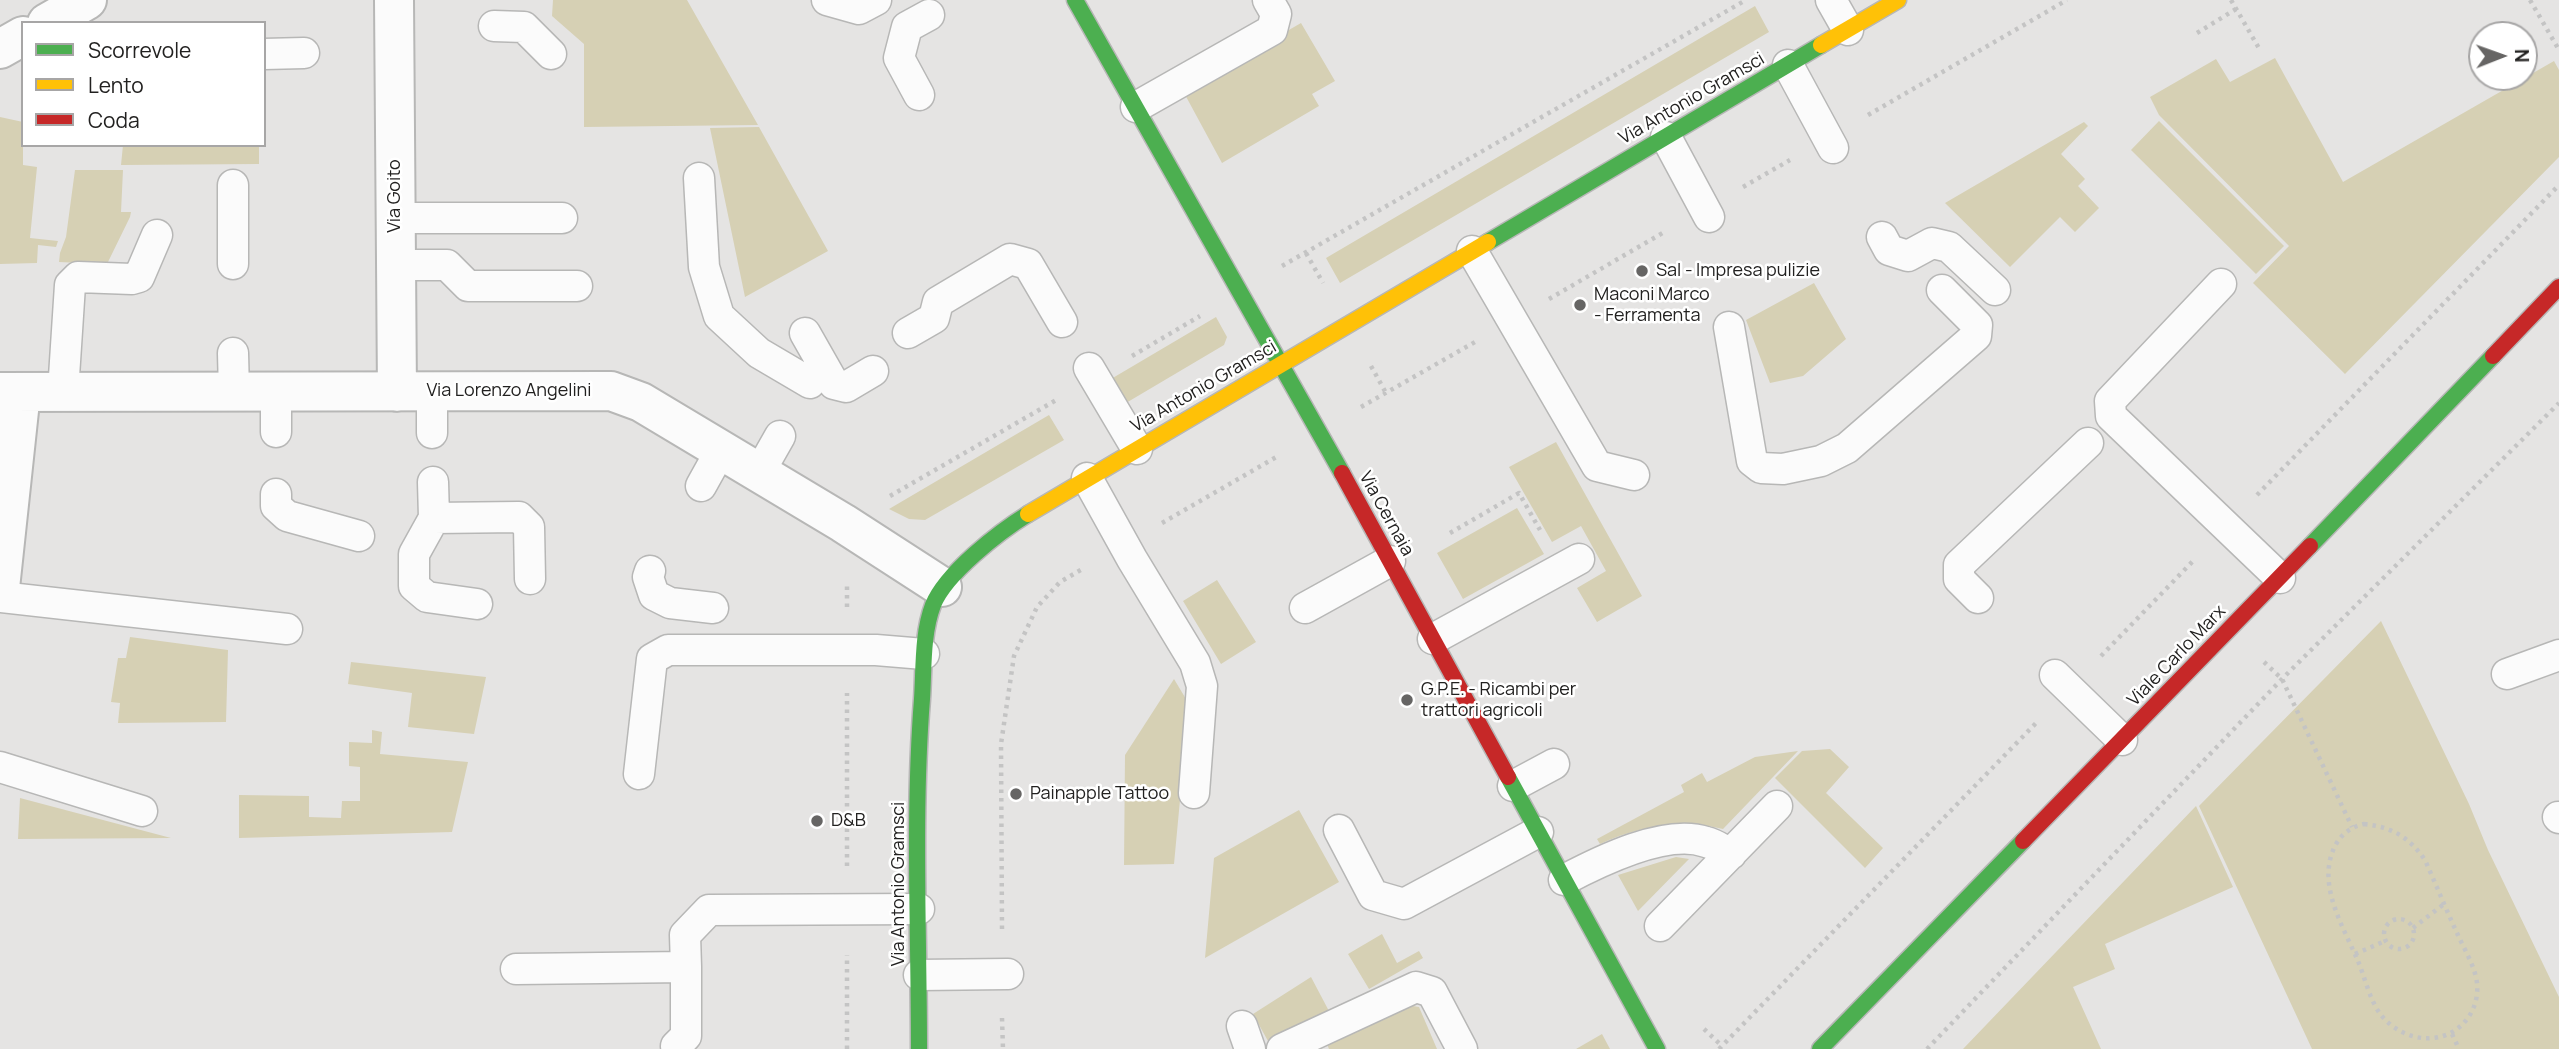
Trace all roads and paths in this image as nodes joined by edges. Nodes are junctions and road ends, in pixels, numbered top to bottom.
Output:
1 (87, 0) edge
2 (827, 0) edge
3 (876, 0) edge
4 (1076, 0) edge
5 (1268, 0) edge
6 (1746, 0) edge
7 (1831, 0) edge
8 (1898, 0) edge
9 (2067, 0) edge
10 (2231, 0) edge
11 (2530, 0) edge
12 (2236, 9) junction
13 (929, 15) dead end
14 (50, 21) edge
15 (494, 26) dead end
16 (1848, 30) junction
17 (395, 32) edge
18 (2197, 33) dead end
19 (21, 38) edge
20 (0, 49) edge
21 (2260, 50) dead end
22 (2559, 50) edge
23 (304, 53) dead end
24 (266, 54) edge
25 (551, 54) dead end
26 (1788, 65) junction
27 (919, 95) dead end
28 (1136, 107) junction
29 (1665, 137) junction
30 (1830, 143) junction
31 (699, 178) dead end
32 (2559, 185) edge
33 (233, 186) dead end
34 (1707, 213) junction
35 (396, 218) junction
36 (562, 218) dead end
37 (157, 235) dead end
38 (1882, 237) dead end
39 (1472, 251) junction
40 (233, 264) dead end
41 (396, 265) junction
42 (2221, 285) dead end
43 (577, 286) dead end
44 (2559, 286) edge
45 (1941, 290) dead end
46 (1995, 290) dead end
47 (1241, 291) junction
48 (1512, 320) junction
49 (1062, 322) dead end
50 (1729, 327) dead end
51 (805, 333) dead end
52 (908, 333) dead end
53 (233, 353) dead end
54 (1282, 363) junction
55 (873, 371) dead end
56 (1092, 373) junction
57 (813, 385) junction
58 (10, 392) edge
59 (63, 392) junction
60 (234, 392) junction
61 (276, 392) junction
62 (414, 392) junction
63 (2559, 403) edge
64 (1319, 431) junction
65 (276, 432) dead end
66 (432, 433) dead end
67 (780, 436) dead end
68 (2088, 443) dead end
69 (1137, 449) junction
70 (721, 450) junction
71 (759, 473) junction
72 (1634, 475) dead end
73 (1087, 478) junction
74 (433, 482) dead end
75 (701, 486) dead end
76 (276, 494) dead end
77 (882, 500) dead end
78 (434, 518) junction
79 (2227, 526) junction
80 (1450, 533) dead end
81 (359, 536) dead end
82 (1124, 545) junction
83 (1390, 561) junction
84 (1570, 563) joint
85 (847, 570) dead end
86 (650, 571) dead end
87 (2280, 578) junction
88 (530, 579) dead end
89 (0, 587) edge
90 (942, 587) junction
91 (0, 597) edge
92 (1978, 598) dead end
93 (477, 604) dead end
94 (713, 608) dead end
95 (1305, 608) dead end
96 (287, 629) dead end
97 (2229, 630) junction
98 (1433, 639) junction
99 (847, 650) junction
100 (925, 653) junction
101 (2559, 655) edge
102 (2507, 674) dead end
103 (2282, 679) junction
104 (2062, 682) junction
105 (2122, 740) junction
106 (1554, 764) dead end
107 (0, 767) edge
108 (639, 774) dead end
109 (1513, 786) junction
110 (1194, 793) dead end
111 (1777, 807) dead end
112 (142, 811) dead end
113 (2352, 827) junction
114 (1339, 830) dead end
115 (1538, 832) junction
116 (1731, 854) junction
117 (1564, 880) junction
118 (2444, 904) junction
119 (919, 909) junction
120 (847, 910) junction
121 (1660, 926) dead end
122 (2413, 928) junction
123 (2385, 941) junction
124 (2355, 954) junction
125 (686, 967) junction
126 (516, 969) dead end
127 (1005, 974) junction
128 (919, 975) junction
129 (2452, 1034) junction
130 (676, 1046) dead end
131 (847, 1049) edge
132 (919, 1049) edge
133 (1003, 1049) edge
134 (1282, 1049) edge
135 (1462, 1049) edge
136 (1657, 1049) edge
137 (1719, 1049) edge
138 (1820, 1049) edge
139 (1927, 1049) edge
140 (2459, 1049) edge

1 - 14 street
2 - 3 lane
4 - 28 street, Via Cernaia
5 - 28 lane
6 - 47 path
7 - 16 lane
8 - 16 street, Via Antonio Gramsci
9 - 30 path
10 - 12 path
11 - 22 path
12 - 18 path
12 - 21 path
13 - 27 lane
15 - 25 lane
16 - 26 street, Via Antonio Gramsci
17 - 35 street, Via Goito
19 - 20 street
23 - 24 lane
26 - 29 street, Via Antonio Gramsci
26 - 30 lane
28 - 47 street, Via Cernaia
29 - 34 lane
29 - 39 street, Via Antonio Gramsci
30 - 34 path
31 - 57 lane
32 - 79 path
33 - 40 lane
34 - 48 path
35 - 36 lane
35 - 41 street, Via Goito
37 - 59 lane
38 - 46 lane
39 - 48 lane
39 - 54 street, Via Antonio Gramsci
41 - 43 lane
41 - 62 street, Via Goito
42 - 79 lane
44 - 87 street, Viale Carlo Marx
45 - 50 lane
47 - 54 street, Via Cernaia
47 - 56 path
48 - 64 path
48 - 72 lane
49 - 52 lane
51 - 57 lane
53 - 60 lane
54 - 64 street, Via Cernaia
54 - 69 street, Via Antonio Gramsci
55 - 57 lane
56 - 69 lane
56 - 77 path
58 - 59 street, Via Lorenzo Angelini
58 - 89 street, Via Lorenzo Angelini
59 - 60 street, Via Lorenzo Angelini
60 - 61 street, Via Lorenzo Angelini
61 - 62 street, Via Lorenzo Angelini
61 - 65 lane
62 - 66 lane
62 - 70 street, Via Lorenzo Angelini
63 - 103 path
64 - 82 path
64 - 83 street, Via Cernaia
67 - 71 lane
68 - 92 lane
69 - 73 street, Via Antonio Gramsci
70 - 71 street, Via Lorenzo Angelini
70 - 75 lane
71 - 90 street, Via Lorenzo Angelini
73 - 82 lane
73 - 90 street, Via Antonio Gramsci
74 - 78 lane
76 - 81 lane
78 - 88 lane
78 - 93 lane
79 - 87 lane
79 - 104 path
80 - 84 path
82 - 110 lane
82 - 127 path
83 - 95 lane
83 - 98 street, Via Cernaia
84 - 98 lane
85 - 99 path
86 - 94 lane
87 - 97 street, Viale Carlo Marx
90 - 100 street, Via Antonio Gramsci
91 - 96 lane
97 - 103 path
97 - 105 street, Viale Carlo Marx
98 - 109 street, Via Cernaia
99 - 100 lane
99 - 108 lane
99 - 120 path
100 - 119 street, Via Antonio Gramsci
101 - 102 lane
103 - 113 path
103 - 139 path
104 - 105 lane
104 - 137 path
105 - 138 street, Viale Carlo Marx
106 - 109 lane
107 - 112 lane
109 - 115 street, Via Cernaia
111 - 116 lane
113 - 118 path
113 - 124 path
114 - 115 lane
115 - 117 street, Via Cernaia
116 - 117 lane
116 - 121 lane
117 - 136 street, Via Cernaia
118 - 122 path
118 - 129 path
119 - 120 lane
119 - 128 street, Via Antonio Gramsci
120 - 125 lane
120 - 131 path
122 - 123 path
122 - 123 path
123 - 124 path
124 - 129 path
125 - 126 lane
125 - 130 lane
127 - 128 lane
127 - 133 path
128 - 132 street, Via Antonio Gramsci
129 - 140 path
134 - 135 lane

